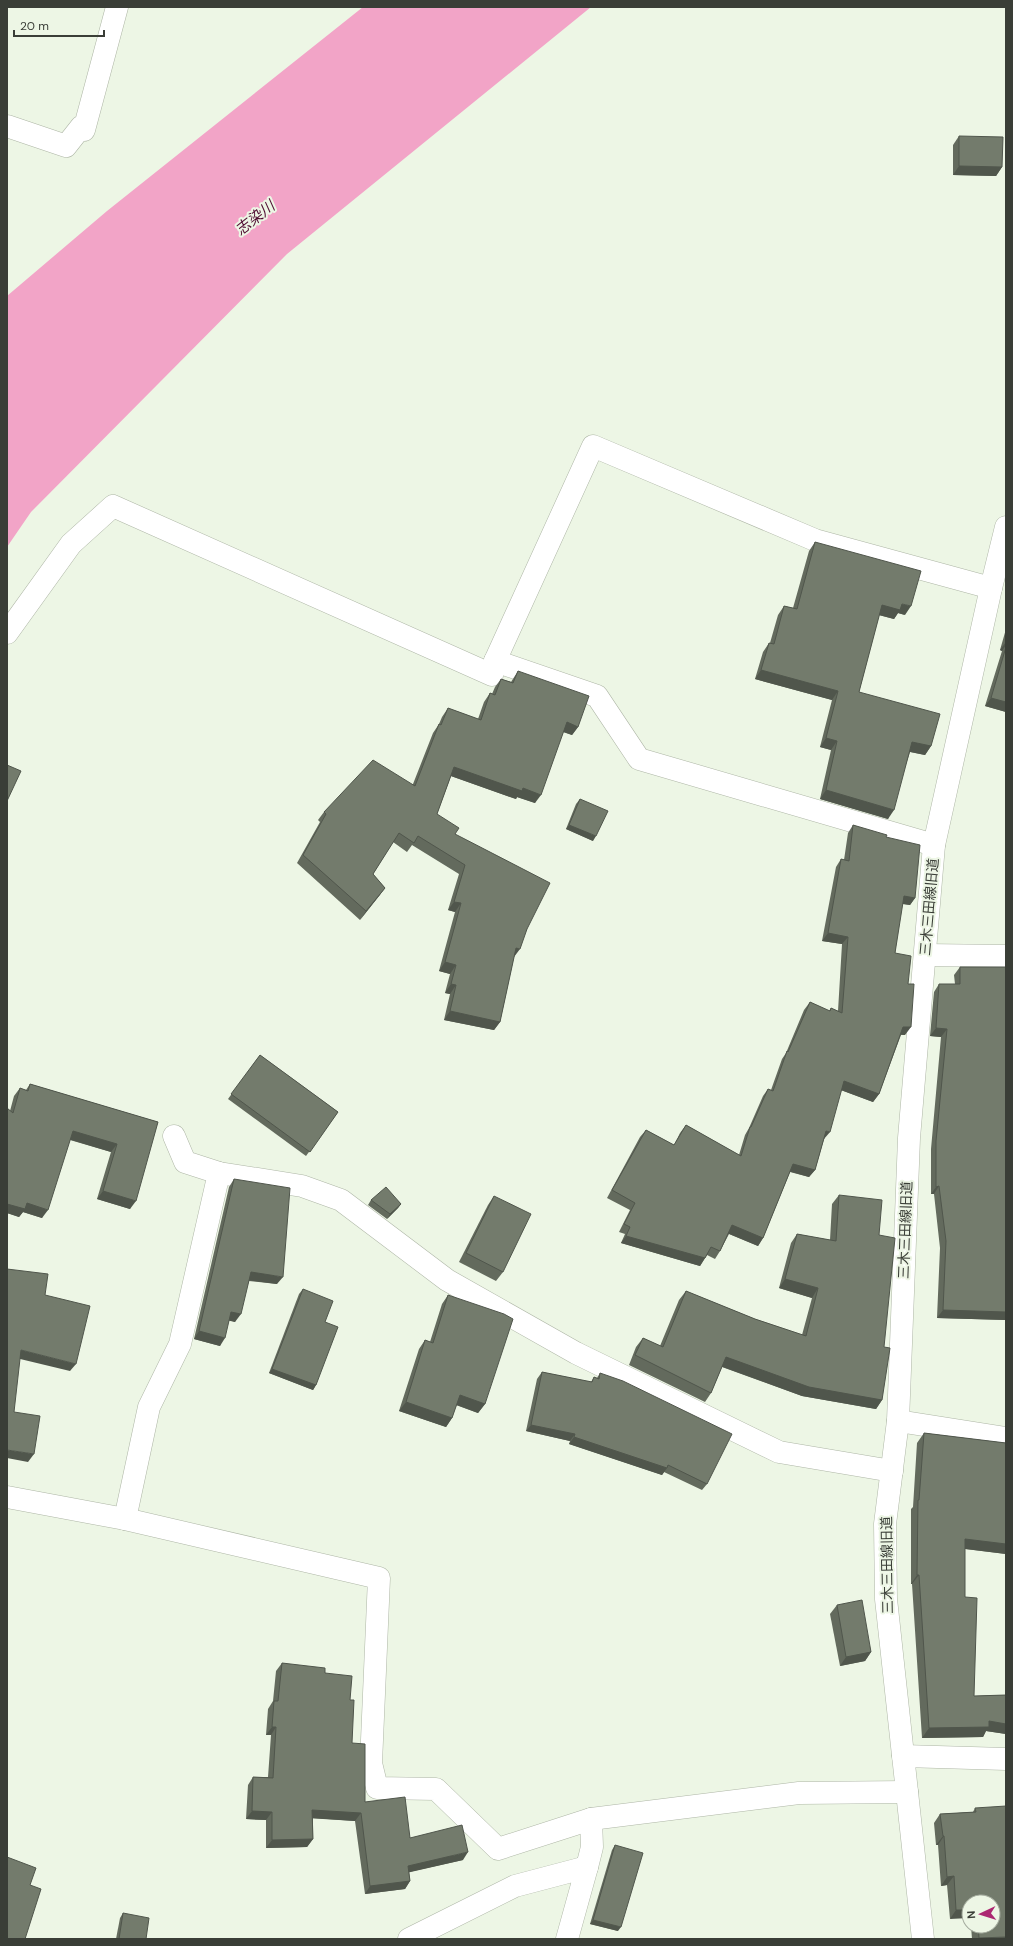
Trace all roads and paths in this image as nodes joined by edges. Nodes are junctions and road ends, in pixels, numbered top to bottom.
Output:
1 (117, 7) edge
2 (7, 126) edge
3 (1005, 539) edge
4 (991, 588) junction
5 (7, 633) edge
6 (495, 661) junction
7 (934, 844) junction
8 (925, 954) junction
9 (1006, 956) edge
10 (174, 1136) dead end
11 (218, 1173) junction
12 (898, 1421) junction
13 (1006, 1438) edge
14 (892, 1471) junction
15 (7, 1497) edge
16 (125, 1519) junction
17 (903, 1756) junction
18 (1006, 1759) edge
19 (907, 1792) junction
20 (591, 1819) junction
21 (588, 1867) junction
22 (409, 1939) edge
23 (567, 1939) edge
24 (923, 1939) edge

1 - 2 street
3 - 4 street, 三木三田線旧道
4 - 6 street
4 - 7 street, 三木三田線旧道
5 - 6 street
6 - 7 street
7 - 8 street, 三木三田線旧道
8 - 9 street
8 - 12 street, 三木三田線旧道
10 - 11 street
11 - 14 street
11 - 16 street
12 - 13 street
12 - 14 street, 三木三田線旧道
14 - 17 street, 三木三田線旧道
15 - 16 street
16 - 20 street
17 - 18 street
17 - 19 street, 三木三田線旧道
19 - 20 street
19 - 24 street, 三木三田線旧道
20 - 21 street
21 - 22 street
21 - 23 street

